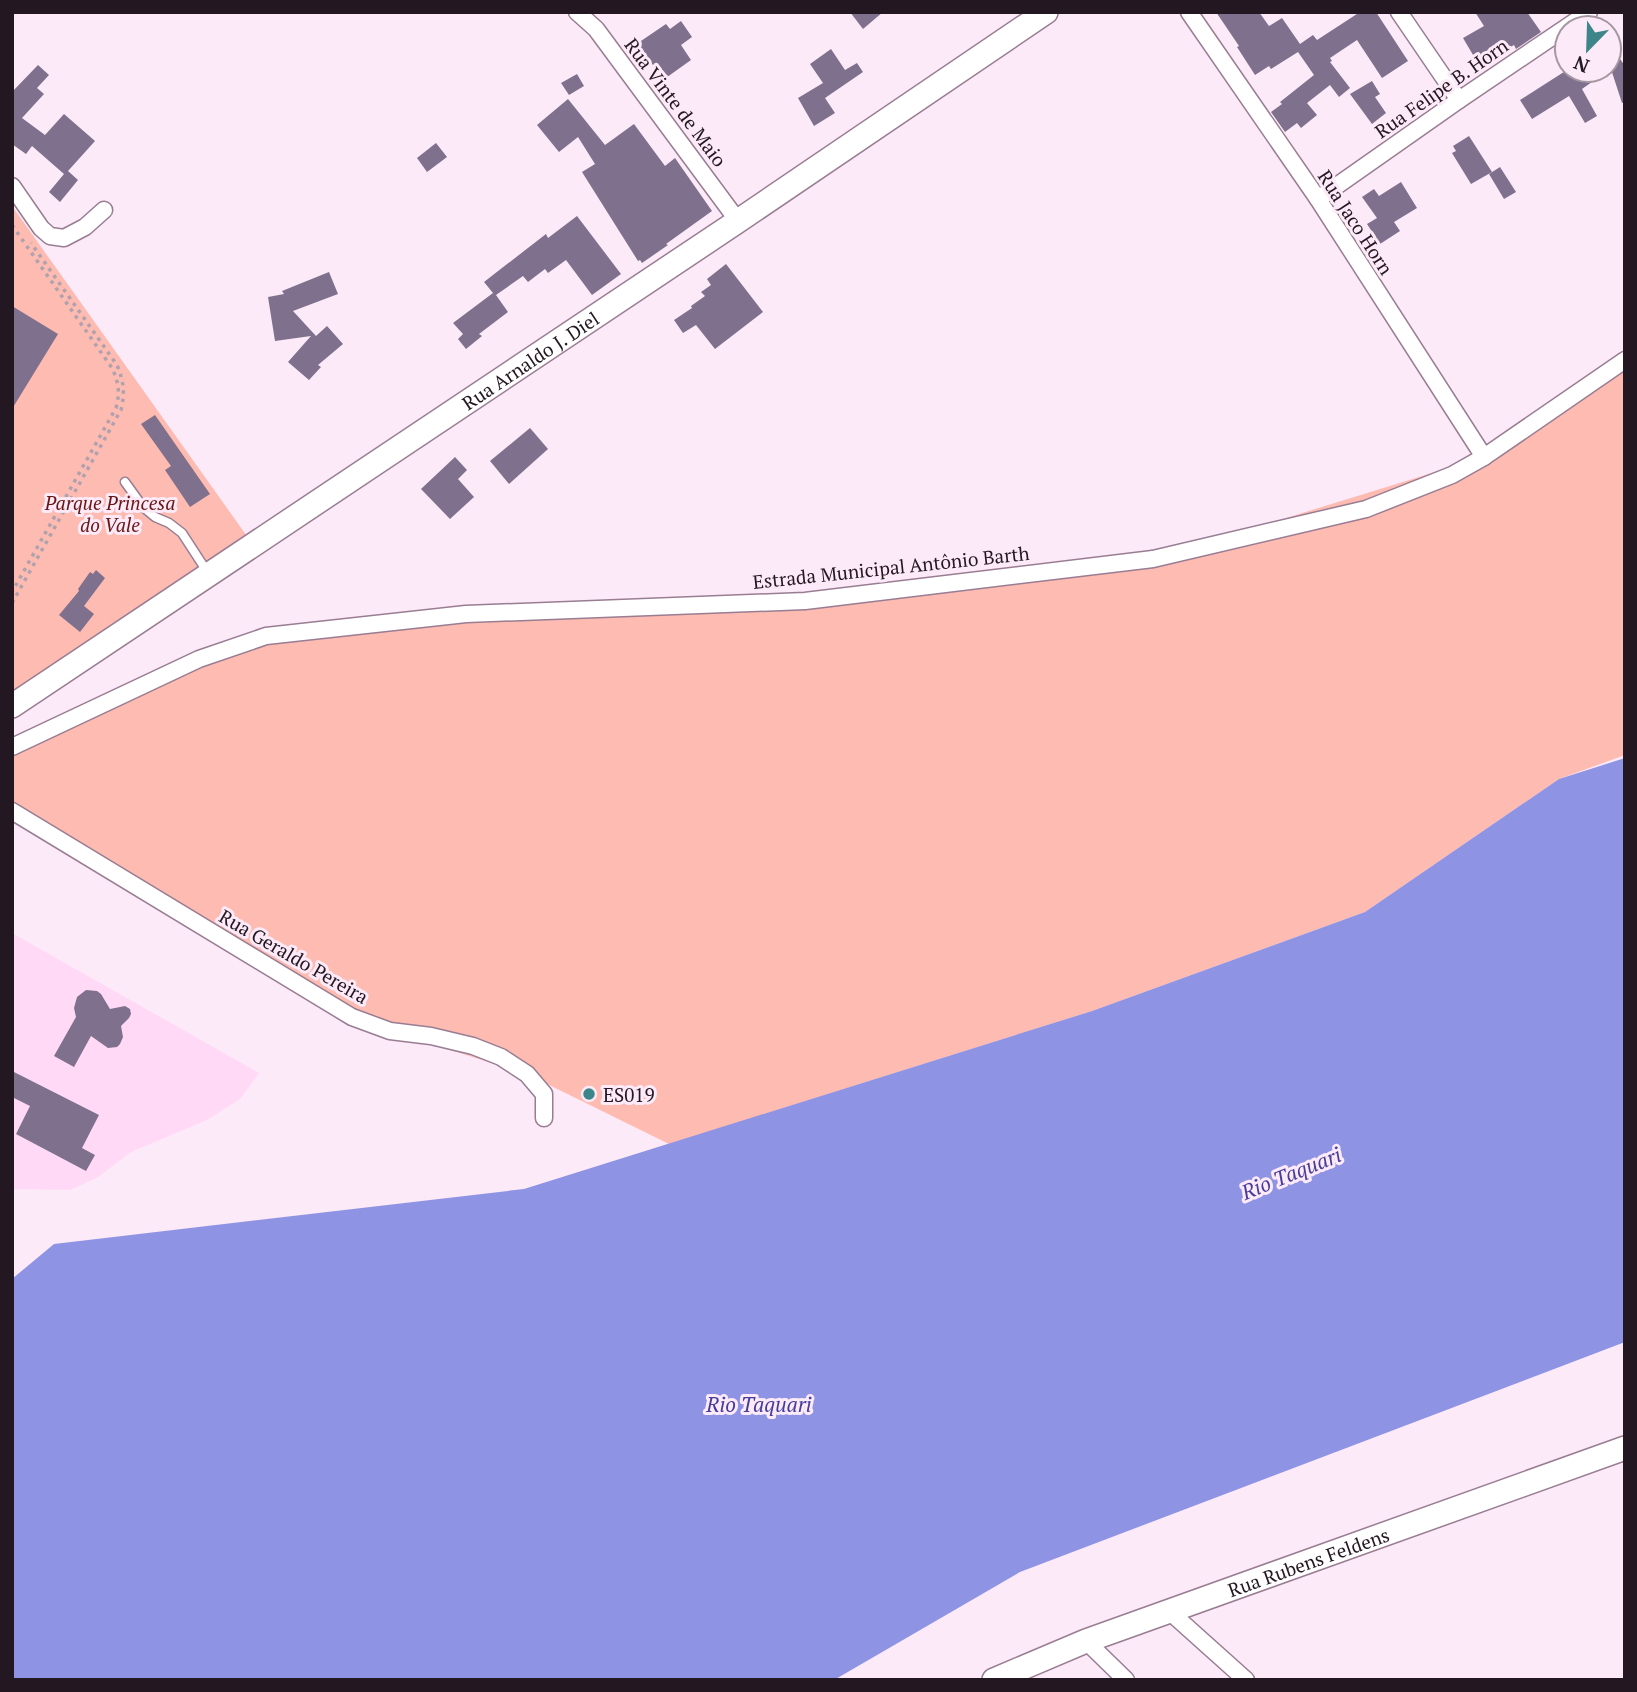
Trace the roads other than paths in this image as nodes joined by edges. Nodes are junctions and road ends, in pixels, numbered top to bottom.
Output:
1 (577, 12) edge
2 (1045, 12) edge
3 (1189, 12) edge
4 (1399, 12) edge
5 (1589, 12) edge
6 (1459, 100) junction
7 (12, 186) edge
8 (1318, 199) junction
9 (104, 210) dead end
10 (738, 221) junction
11 (1625, 360) edge
12 (1484, 457) junction
13 (125, 482) dead end
14 (210, 576) junction
15 (12, 706) edge
16 (12, 747) edge
17 (12, 811) edge
18 (544, 1118) dead end
19 (1625, 1448) edge
20 (1169, 1611) junction
21 (1086, 1641) junction
22 (1003, 1678) edge
23 (1126, 1680) edge
24 (1246, 1680) edge

1 - 10 street, Rua Vinte de Maio
2 - 10 street, Rua Arnaldo J. Diel
3 - 8 street, Rua Jaco Horn
4 - 6 street
5 - 6 street, Rua Felipe B. Horn
6 - 8 street, Rua Felipe B. Horn
7 - 9 street
8 - 12 street, Rua Jaco Horn
10 - 14 street, Rua Arnaldo J. Diel
11 - 12 street, Estrada Municipal Antônio Barth
12 - 16 street, Estrada Municipal Antônio Barth
13 - 14 lane
14 - 15 street, Rua Arnaldo J. Diel
17 - 18 street, Rua Geraldo Pereira
19 - 20 street, Rua Rubens Feldens
20 - 21 street, Rua Rubens Feldens
20 - 24 street
21 - 22 street, Rua Rubens Feldens
21 - 23 street

